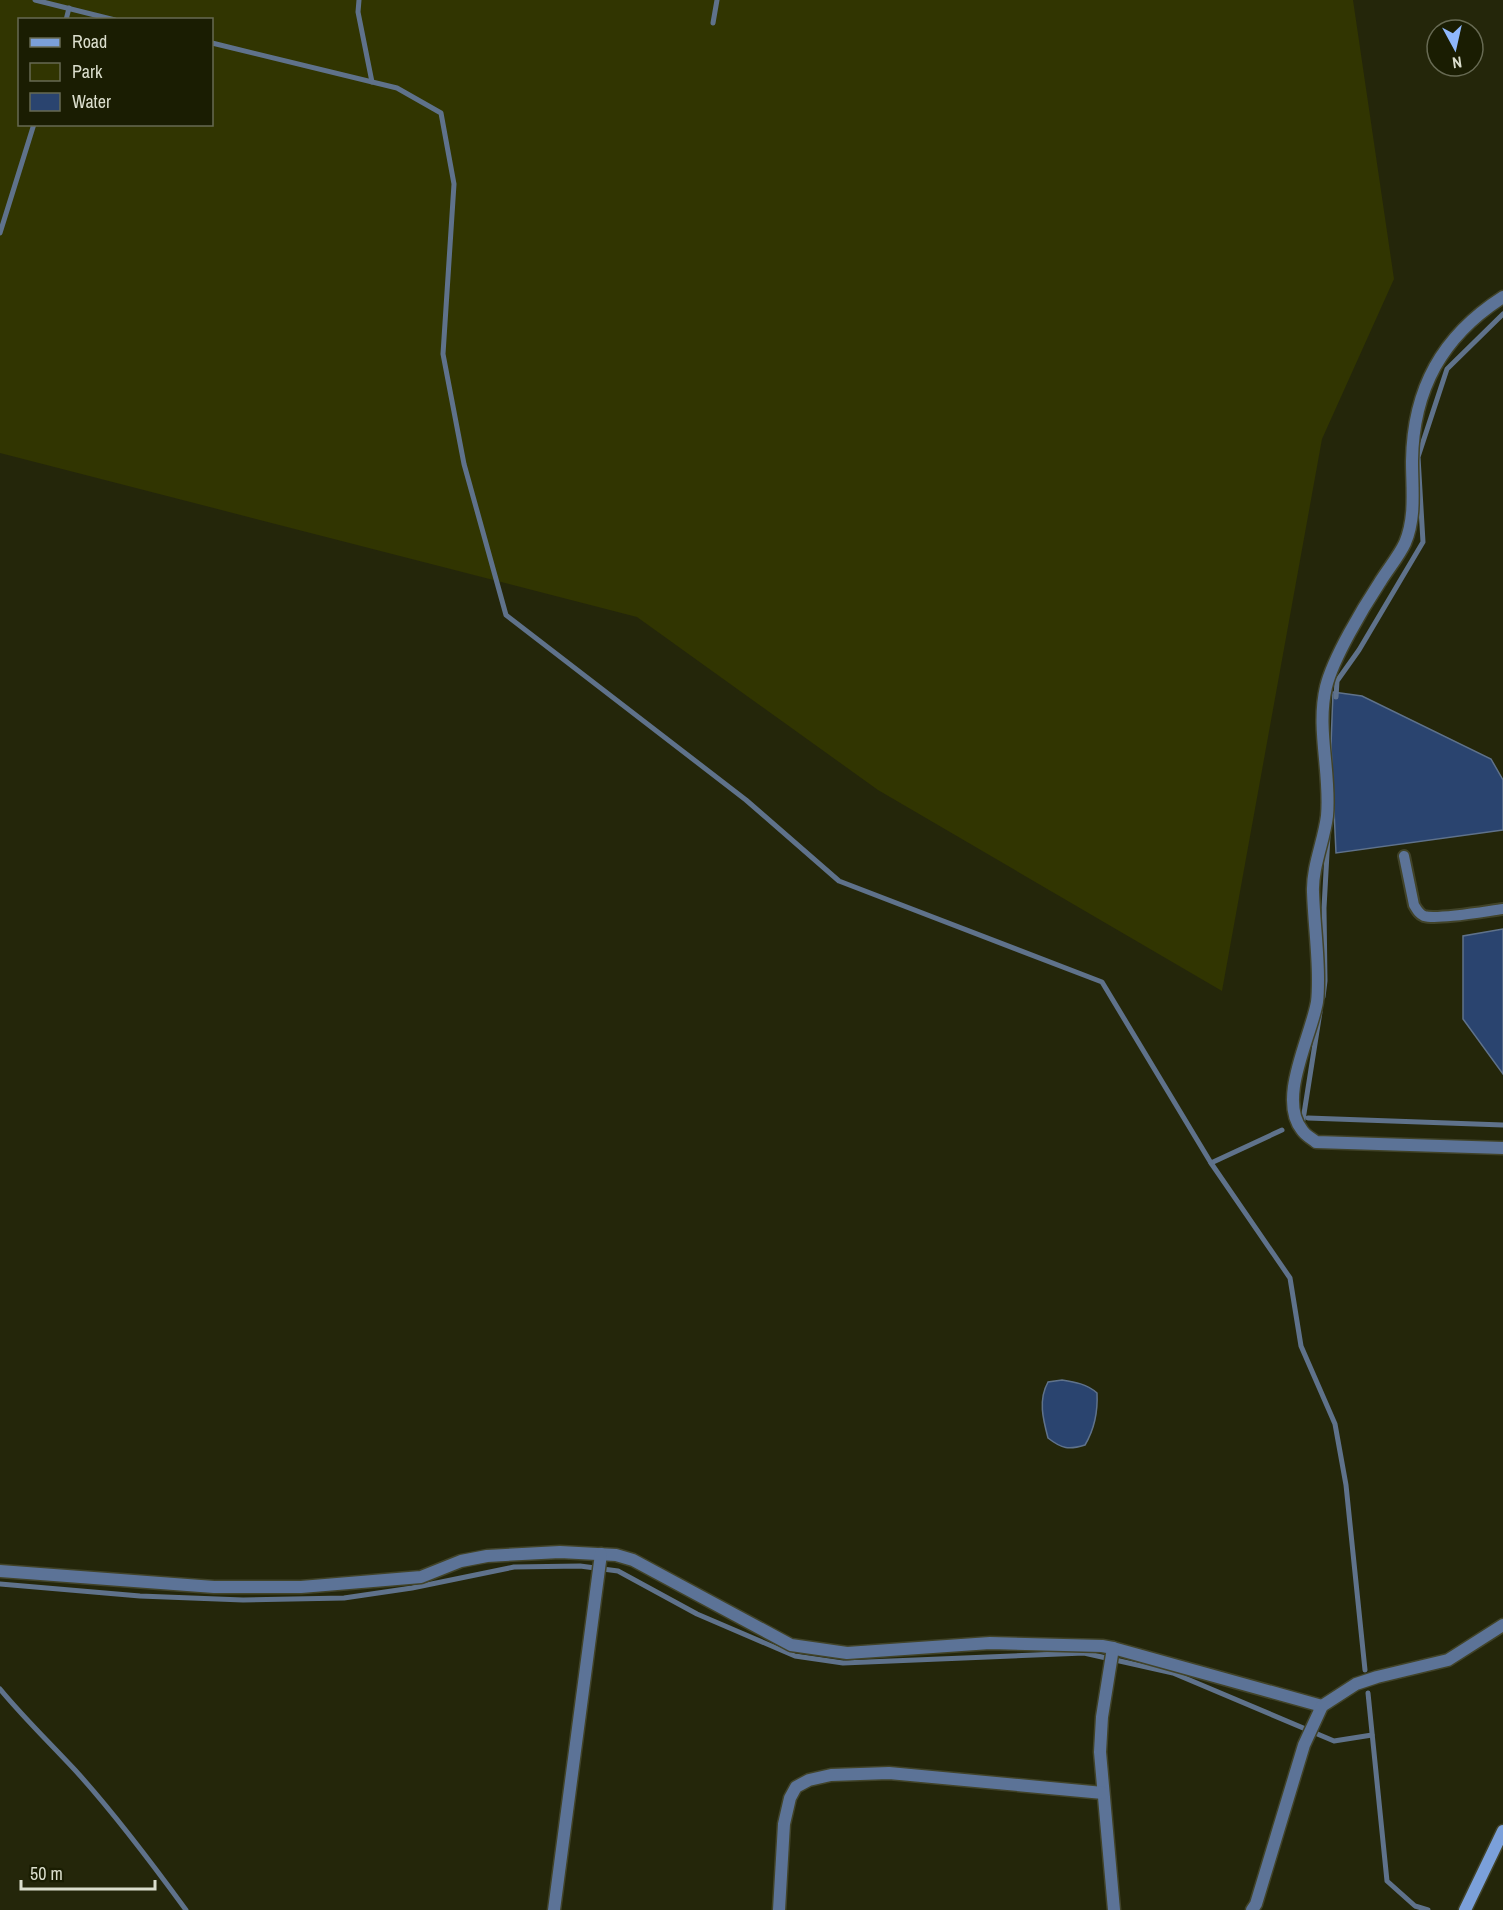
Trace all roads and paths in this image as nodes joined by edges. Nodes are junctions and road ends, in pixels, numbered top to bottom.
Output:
1 (1503, 297) edge
2 (1404, 856) dead end
3 (1503, 909) edge
4 (1503, 1148) edge
5 (601, 1557) junction
6 (0, 1571) edge
7 (1503, 1625) edge
8 (1112, 1652) junction
9 (1322, 1706) junction
10 (1103, 1793) junction
11 (1503, 1831) edge
12 (554, 1910) edge
13 (779, 1910) edge
14 (1114, 1910) edge
15 (1252, 1910) edge
16 (1465, 1910) edge

1 - 4 street
2 - 3 lane
5 - 6 street
5 - 8 street
5 - 12 street
7 - 9 street
8 - 9 street
8 - 10 street
9 - 15 street
10 - 13 street
10 - 14 street
11 - 16 main road

